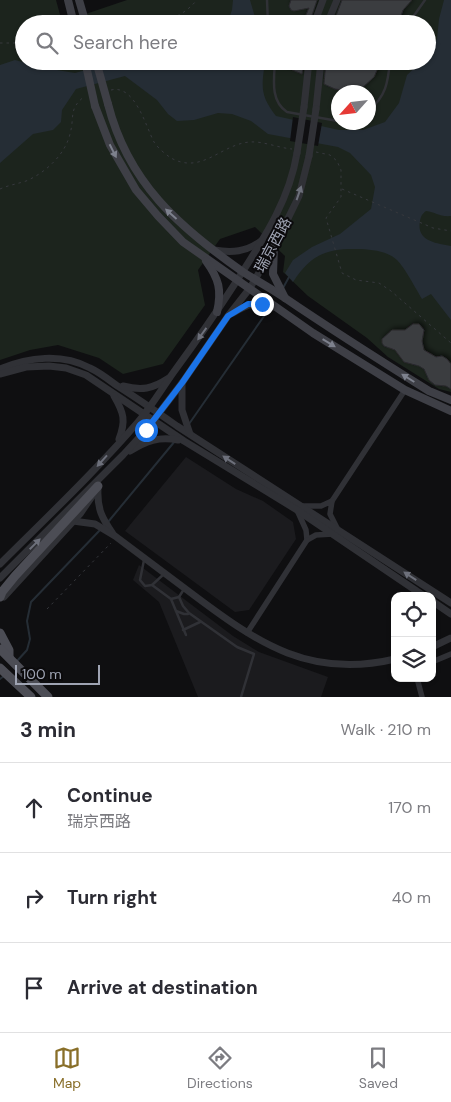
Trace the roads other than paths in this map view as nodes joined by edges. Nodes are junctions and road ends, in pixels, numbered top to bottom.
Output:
1 (68, 0) edge
2 (79, 0) edge
3 (267, 0) edge
4 (323, 0) edge
5 (337, 0) edge
6 (424, 0) edge
7 (72, 15) edge
8 (83, 15) edge
9 (268, 15) edge
10 (317, 15) edge
11 (331, 15) edge
12 (414, 15) edge
13 (86, 70) edge
14 (99, 70) edge
15 (274, 70) edge
16 (308, 70) edge
17 (320, 70) edge
18 (389, 70) edge
19 (376, 104) edge
20 (331, 120) edge
21 (190, 231) junction
22 (263, 239) junction
23 (183, 242) junction
24 (274, 246) junction
25 (214, 250) junction
26 (202, 256) junction
27 (243, 272) junction
28 (238, 279) junction
29 (255, 279) junction
30 (250, 288) junction
31 (285, 298) junction
32 (278, 308) junction
33 (217, 312) junction
34 (228, 316) junction
35 (321, 322) junction
36 (313, 332) junction
37 (0, 369) edge
38 (0, 374) edge
39 (171, 376) junction
40 (182, 383) junction
41 (117, 385) junction
42 (405, 390) junction
43 (112, 394) junction
44 (451, 400) edge
45 (150, 407) junction
46 (451, 411) edge
47 (159, 413) junction
48 (144, 414) junction
49 (153, 420) junction
50 (192, 435) junction
51 (170, 436) junction
52 (117, 444) junction
53 (123, 455) junction
54 (106, 473) junction
55 (98, 486) junction
56 (332, 501) junction
57 (299, 508) junction
58 (73, 521) junction
59 (336, 532) junction
60 (114, 538) junction
61 (307, 540) junction
62 (144, 558) junction
63 (0, 564) edge
64 (165, 573) junction
65 (0, 578) edge
66 (152, 585) junction
67 (185, 588) junction
68 (418, 592) edge
69 (178, 597) junction
70 (0, 599) edge
71 (171, 599) junction
72 (451, 603) edge
73 (436, 604) edge
74 (176, 611) junction
75 (189, 614) junction
76 (451, 614) edge
77 (201, 622) junction
78 (184, 630) junction
79 (0, 633) edge
80 (247, 633) junction
81 (186, 635) dead end
82 (451, 638) edge
83 (436, 645) edge
84 (0, 649) edge
85 (451, 654) edge
86 (9, 657) junction
87 (391, 660) edge
88 (436, 660) edge
89 (0, 668) edge
90 (418, 682) edge
91 (45, 694) edge
92 (31, 697) edge
93 (241, 697) edge
94 (422, 697) edge

1 - 7 main road
2 - 8 main road
3 - 9 lane
4 - 10 street
5 - 11 street
6 - 12 lane
13 -> 23 main road, bridge
21 -> 14 main road, bridge
15 - 20 lane
16 - 22 street, 瑞京西路, bridge
24 -> 17 street, 瑞京西路, bridge
18 - 19 lane
21 - 23 main road
21 - 25 main road
22 - 25 street
22 - 27 street, 瑞京西路
23 - 26 main road
24 - 29 street, 瑞京西路
24 - 31 main road
25 - 27 main road
26 - 28 main road
26 - 33 main road
27 - 28 street, 瑞京西路
27 - 29 main road
28 - 30 main road
28 - 33 street, 瑞京西路
29 - 30 street, 瑞京西路
29 - 31 main road
30 - 32 main road
30 - 34 street, 瑞京西路
31 - 35 main road
32 - 34 street
32 - 36 main road
33 -> 39 street, 瑞京西路
34 - 40 street, 瑞京西路
35 - 36 main road
44 -> 35 main road
36 -> 42 main road
37 - 41 street
38 - 43 street
39 - 41 street
39 - 45 street, 瑞京西路
40 - 47 street, 瑞京西路
40 - 50 street
41 - 45 street
42 - 46 main road
42 - 56 street
43 - 48 street
43 - 52 street
45 - 47 street
45 - 48 street, 瑞京西路
47 - 49 street, 瑞京西路
47 - 50 street
48 - 49 street
48 - 52 street, 瑞京西路
49 - 51 street
49 - 53 street, 瑞京西路
57 -> 50 street
51 - 53 street
51 - 57 street
52 -> 63 street, 瑞京西路
53 - 54 street, 瑞京西路
54 - 55 street
65 -> 54 street, 瑞京西路
55 - 58 street
55 - 60 street
55 - 70 main road
56 - 57 street
56 - 59 street
57 - 59 street
57 - 61 street
58 - 60 street
58 - 70 street
59 - 61 street
59 - 68 street
72 -> 59 street
60 - 62 street
61 - 80 street
62 - 64 street
62 - 66 lane
64 - 66 lane
64 - 67 street
66 - 71 lane
67 - 69 lane
67 - 80 street
69 - 71 lane
69 - 75 lane
71 - 74 lane
73 - 76 street
74 - 75 lane
74 - 78 lane
75 - 77 lane
77 - 78 lane
77 - 93 lane
78 - 81 lane
79 - 86 main road
80 - 87 street
82 - 83 street
84 - 86 main road
85 - 88 street
86 - 91 main road
89 - 92 main road
90 - 94 street

